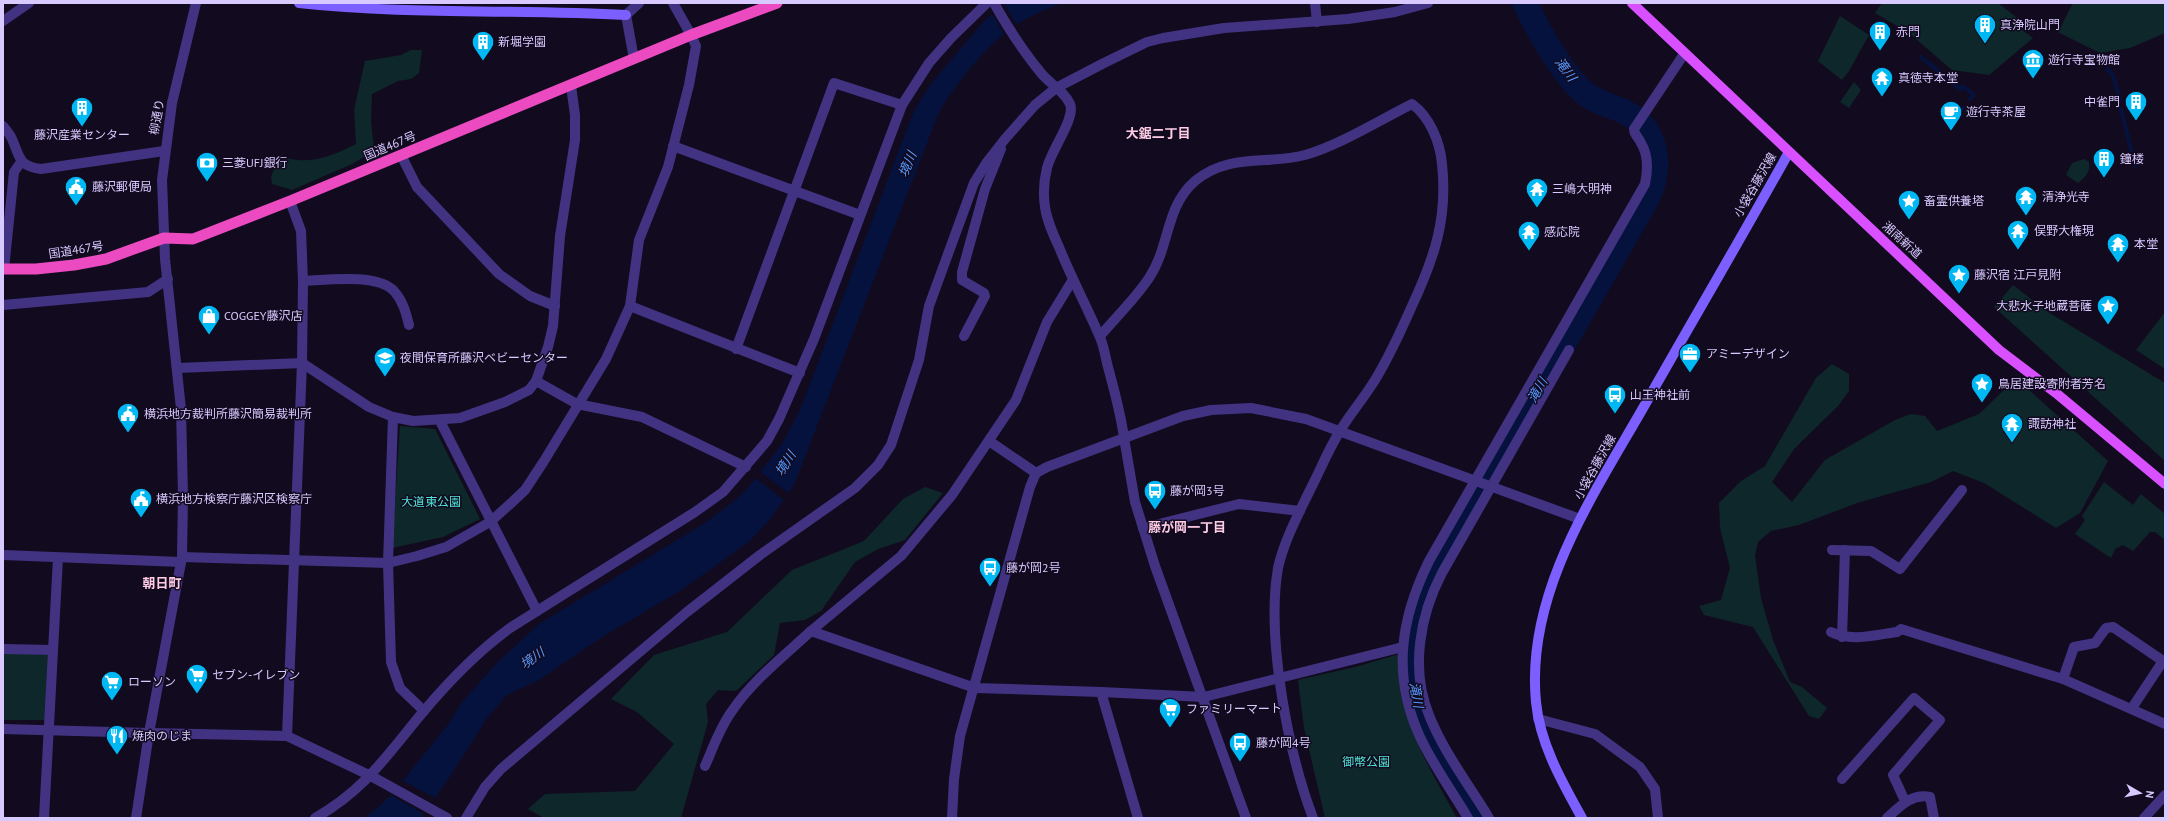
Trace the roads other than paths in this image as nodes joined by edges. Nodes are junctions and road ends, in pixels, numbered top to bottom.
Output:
1 (29, 3) edge
2 (196, 3) edge
3 (299, 3) edge
4 (639, 3) edge
5 (673, 3) edge
6 (777, 3) edge
7 (987, 3) edge
8 (994, 3) edge
9 (1315, 3) edge
10 (1428, 3) edge
11 (1632, 3) edge
12 (626, 15) junction
13 (3, 21) edge
14 (1317, 22) junction
15 (692, 35) junction
16 (1684, 54) junction
17 (634, 59) junction
18 (571, 86) junction
19 (1056, 88) junction
20 (902, 105) junction
21 (3, 126) edge
22 (1005, 139) junction
23 (673, 146) junction
24 (164, 151) junction
25 (1789, 152) junction
26 (401, 155) junction
27 (21, 162) junction
28 (793, 190) junction
29 (290, 201) junction
30 (860, 215) junction
31 (164, 238) junction
32 (3, 269) edge
33 (168, 279) junction
34 (303, 281) junction
35 (1072, 281) junction
36 (3, 305) edge
37 (555, 306) junction
38 (630, 306) junction
39 (409, 325) dead end
40 (964, 336) dead end
41 (1100, 336) junction
42 (736, 349) junction
43 (1569, 350) dead end
44 (302, 364) junction
45 (178, 368) junction
46 (800, 373) junction
47 (536, 381) junction
48 (577, 404) junction
49 (393, 417) junction
50 (440, 421) junction
51 (1339, 432) junction
52 (1124, 438) junction
53 (989, 441) junction
54 (746, 467) junction
55 (1036, 473) junction
56 (1483, 483) junction
57 (2165, 484) edge
58 (1962, 490) dead end
59 (1300, 511) junction
60 (1580, 519) junction
61 (490, 522) junction
62 (1143, 528) junction
63 (1832, 550) dead end
64 (1845, 550) junction
65 (3, 555) edge
66 (58, 558) junction
67 (293, 559) junction
68 (181, 560) junction
69 (388, 562) junction
70 (537, 611) junction
71 (811, 631) junction
72 (1831, 632) dead end
73 (1842, 637) junction
74 (1403, 648) junction
75 (3, 649) edge
76 (53, 650) junction
77 (1279, 677) junction
78 (2063, 679) junction
79 (975, 688) junction
80 (1101, 692) junction
81 (1204, 697) junction
82 (2132, 708) junction
83 (424, 711) junction
84 (1538, 720) junction
85 (2165, 724) edge
86 (3, 729) edge
87 (49, 730) junction
88 (149, 733) junction
89 (287, 736) junction
90 (705, 766) dead end
91 (374, 778) junction
92 (1842, 779) dead end
93 (2165, 795) edge
94 (1905, 801) junction
95 (441, 816) edge
96 (1579, 817) edge
97 (44, 818) edge
98 (136, 818) edge
99 (316, 818) edge
100 (466, 818) edge
101 (952, 818) edge
102 (1138, 818) edge
103 (1246, 818) edge
104 (1314, 818) edge
105 (1468, 818) edge
106 (1489, 818) edge
107 (1658, 818) edge
108 (1887, 818) edge
109 (1934, 818) edge
110 (2144, 818) edge

1 - 13 street
2 - 24 street, 柳通り
3 - 12 main road
4 - 12 street
5 - 15 street
6 - 15 highway, 国道467号
7 - 20 street
8 - 19 street
9 - 14 street
10 - 14 street
11 - 16 main road, 湘南新道
12 - 17 street
14 - 19 street
15 - 17 highway, 国道467号
15 - 23 street
16 - 25 main road, 湘南新道
16 - 56 street
17 - 18 highway, 国道467号
18 - 26 highway, 国道467号
18 - 37 street
19 - 22 street
19 - 35 street
20 - 28 street
20 - 30 street
21 - 27 street
22 - 40 street
22 - 100 street
23 - 28 street
23 - 38 street
24 - 27 street
24 - 31 street, 柳通り
25 - 57 main road, 湘南新道
25 - 60 main road, 小袋谷藤沢線
26 - 29 highway, 国道467号
26 - 37 street
27 - 32 street
28 - 30 street
28 - 42 street
29 - 31 highway, 国道467号
29 - 34 street
30 - 46 street
31 - 32 highway, 国道467号
31 - 33 street, 柳通り
33 - 36 street
33 - 45 street, 柳通り
34 - 39 street
34 - 44 street
35 - 41 street
35 - 53 street
37 - 47 street
38 - 42 street
38 - 48 street
41 - 51 street
41 - 52 street
42 - 46 street
43 - 56 street
44 - 45 street
44 - 49 street
44 - 67 street
45 - 68 street, 柳通り
46 - 54 street
47 - 48 street
47 - 50 street
48 - 54 street
48 - 61 street
49 - 50 street
49 - 69 street
50 - 61 street
51 - 52 street
51 - 56 street
51 - 59 street
52 - 55 street
52 - 62 street
53 - 55 street
53 - 71 street
54 - 70 street
55 - 79 street
56 - 60 street
56 - 74 street
56 - 106 street
58 - 64 street
59 - 62 street
59 - 77 street
60 - 84 main road, 小袋谷藤沢線
61 - 69 street
61 - 70 street
62 - 81 street
63 - 64 street
64 - 73 street
65 - 66 street
66 - 68 street
66 - 76 street
67 - 68 street
67 - 69 street
67 - 89 street
68 - 88 street, 柳通り
69 - 83 street
70 - 83 street
71 - 79 street
71 - 90 street
72 - 73 street
73 - 78 street
74 - 77 street
74 - 105 street
75 - 76 street
76 - 87 street
77 - 81 street
77 - 104 street
78 - 82 street
78 - 82 street
79 - 80 street
79 - 101 street
80 - 81 street
80 - 102 street
81 - 103 street
82 - 85 street
83 - 91 street
84 - 96 main road, 小袋谷藤沢線
84 - 107 street
86 - 87 street
87 - 88 street
87 - 97 street
88 - 89 street
88 - 98 street, 柳通り
89 - 91 street
91 - 95 street
91 - 99 street
92 - 94 street
93 - 110 street
94 - 108 street
94 - 109 street

